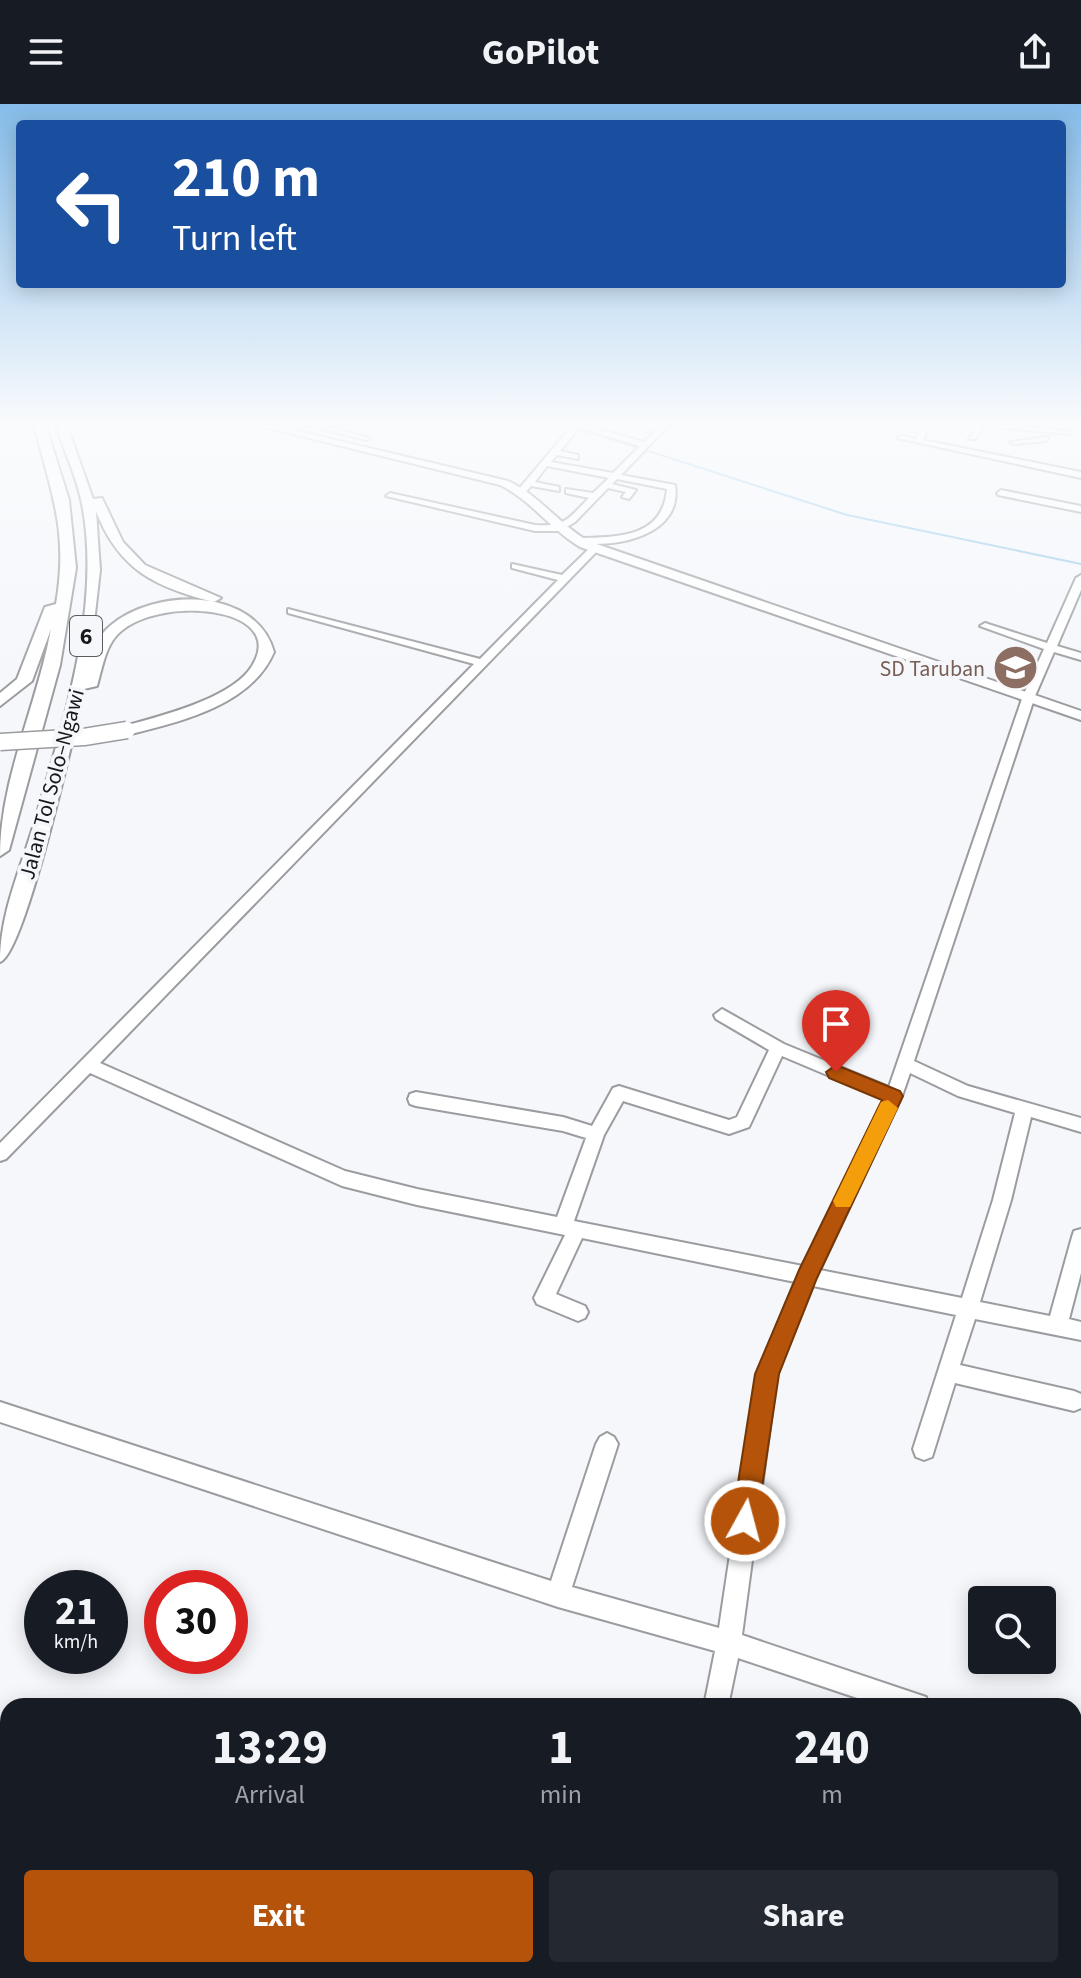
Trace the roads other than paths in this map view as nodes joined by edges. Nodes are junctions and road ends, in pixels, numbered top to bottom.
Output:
1 (64, 510) edge
2 (89, 510) edge
3 (101, 510) edge
4 (455, 510) edge
5 (545, 510) edge
6 (579, 510) edge
7 (668, 510) edge
8 (67, 524) junction
9 (560, 528) junction
10 (578, 541) junction
11 (595, 548) junction
12 (515, 566) dead end
13 (1081, 578) edge
14 (565, 579) junction
15 (1077, 596) edge
16 (292, 611) dead end
17 (1066, 614) junction
18 (1081, 616) edge
19 (985, 626) dead end
20 (1048, 649) junction
21 (1081, 657) edge
22 (483, 663) junction
23 (1029, 696) junction
24 (0, 701) edge
25 (1081, 716) edge
26 (127, 734) junction
27 (0, 742) edge
28 (0, 751) edge
29 (48, 812) junction
30 (0, 850) edge
31 (0, 955) edge
32 (722, 1015) dead end
33 (778, 1048) junction
34 (905, 1064) junction
35 (88, 1065) junction
36 (894, 1096) junction
37 (416, 1099) dead end
38 (1024, 1111) junction
39 (1081, 1125) edge
40 (596, 1134) junction
41 (0, 1154) edge
42 (570, 1227) junction
43 (1081, 1237) edge
44 (807, 1277) junction
45 (968, 1308) junction
46 (578, 1312) dead end
47 (1057, 1327) junction
48 (1081, 1331) edge
49 (948, 1372) junction
50 (1074, 1401) dead end
51 (0, 1412) edge
52 (607, 1444) dead end
53 (924, 1449) dead end
54 (558, 1595) junction
55 (729, 1643) junction
56 (718, 1698) edge
57 (893, 1698) edge

1 - 8 highway, Jalan Tol Solo–Ngawi / 6
2 - 29 highway, Jalan Tol Solo–Ngawi / 6
3 - 26 highway
4 - 9 street
5 - 9 main road
6 - 9 street
7 - 10 street
8 - 24 highway
8 - 30 highway, Jalan Tol Solo–Ngawi / 6
9 - 10 main road
10 - 11 main road
11 - 14 street
11 - 23 main road
12 - 14 street
13 - 15 street
14 - 22 street
15 - 17 street
16 - 22 street
17 - 18 street
17 - 20 street
19 - 20 street
20 - 21 street
20 - 23 street
22 - 35 street
23 - 25 main road
23 - 34 street
26 - 27 highway, bridge
26 - 28 highway
26 - 29 highway
29 - 31 highway, Jalan Tol Solo–Ngawi / 6
32 - 33 street
33 - 36 street
33 - 40 street
34 - 36 street
34 - 38 street
35 - 41 street
35 - 42 street
36 - 44 street
37 - 40 street
38 - 39 street
38 - 45 street
40 - 42 street
42 - 44 street
42 - 46 street
43 - 47 street
44 - 45 street
44 - 55 street
45 - 47 street
45 - 49 street
47 - 48 street
49 - 50 street
49 - 53 street
51 - 54 street
52 - 54 street
54 - 55 street
55 - 56 street
55 - 57 street

